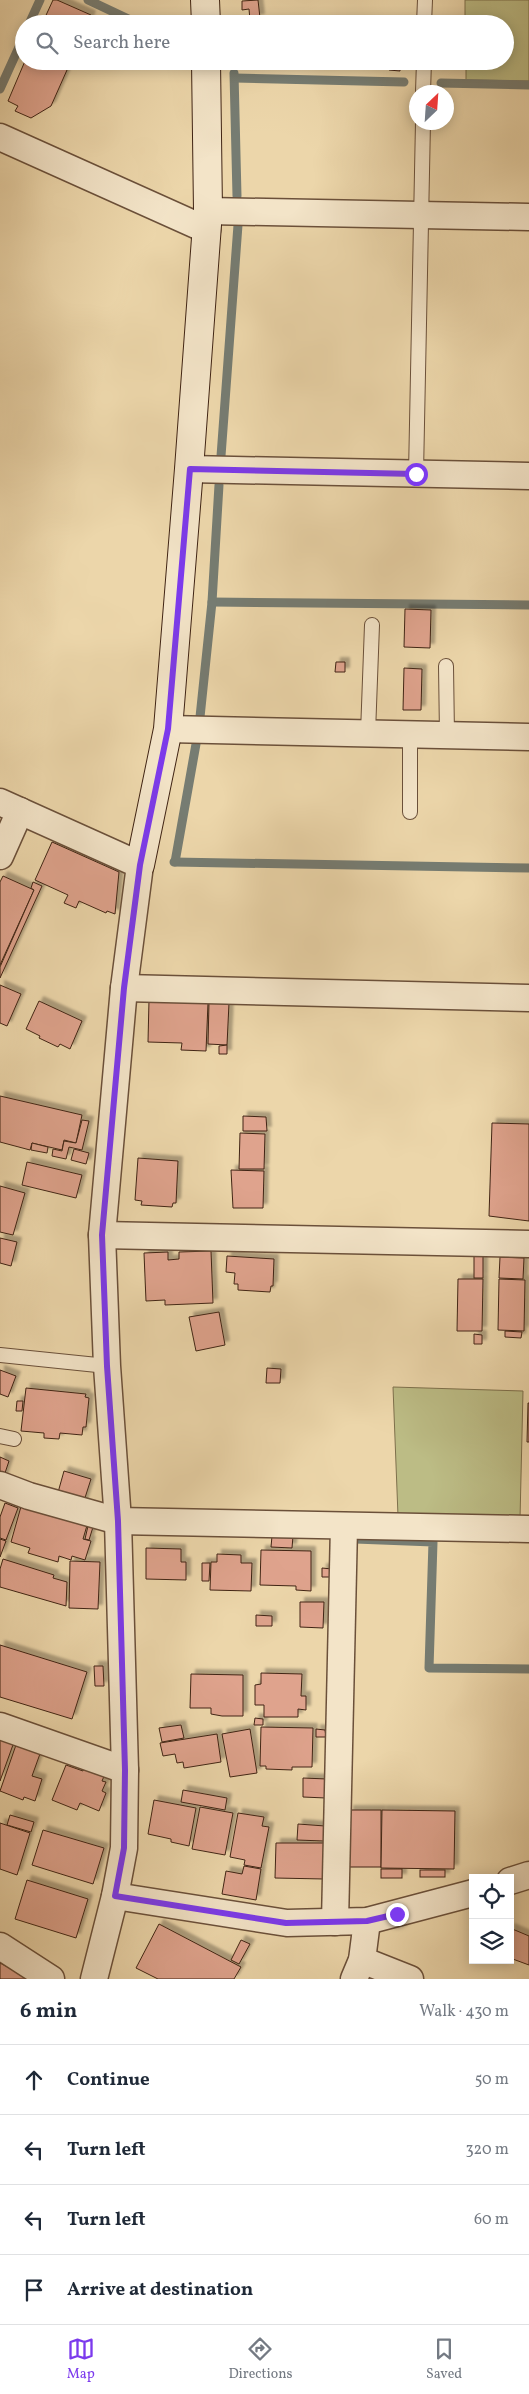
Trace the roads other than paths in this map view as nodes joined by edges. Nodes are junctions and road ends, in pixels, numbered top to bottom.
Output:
1 (205, 0) edge
2 (425, 0) edge
3 (206, 15) edge
4 (424, 15) edge
5 (206, 70) edge
6 (424, 70) edge
7 (423, 85) edge
8 (423, 130) edge
9 (0, 137) edge
10 (421, 215) junction
11 (529, 217) edge
12 (208, 221) junction
13 (190, 469) junction
14 (416, 474) junction
15 (529, 476) edge
16 (372, 626) dead end
17 (446, 666) dead end
18 (168, 729) junction
19 (368, 734) junction
20 (410, 734) junction
21 (447, 735) junction
22 (529, 737) edge
23 (10, 807) edge
24 (410, 812) dead end
25 (0, 856) edge
26 (140, 865) junction
27 (124, 988) junction
28 (529, 998) edge
29 (102, 1235) junction
30 (529, 1244) edge
31 (0, 1354) edge
32 (107, 1366) junction
33 (0, 1485) edge
34 (118, 1521) junction
35 (344, 1526) junction
36 (529, 1529) edge
37 (0, 1726) edge
38 (125, 1770) junction
39 (529, 1875) edge
40 (514, 1880) edge
41 (469, 1894) edge
42 (115, 1896) junction
43 (367, 1921) junction
44 (335, 1922) junction
45 (0, 1946) edge
46 (358, 1969) edge
47 (51, 1979) edge
48 (94, 1979) edge
49 (410, 1979) edge

1 - 3 street
2 - 4 lane
5 - 12 street
6 - 7 lane
8 - 10 lane
9 - 12 street
10 - 11 street
10 - 12 street
10 - 14 lane
12 - 13 street
13 - 14 street
13 - 18 street
14 - 15 street
16 - 19 lane
17 - 21 lane
18 - 19 street
18 - 26 street
19 - 20 street
20 - 21 street
20 - 24 lane
21 - 22 street
23 - 25 street
23 - 26 street
26 - 27 street
27 - 28 street
27 - 29 street
29 - 30 street
29 - 32 street
31 - 32 lane
32 - 34 street
33 - 34 street
34 - 35 street
34 - 38 street
35 - 36 street
35 - 44 street
37 - 38 street
38 - 42 street
39 - 40 street
41 - 43 street
42 - 44 street
42 - 48 street
43 - 44 street
43 - 46 street
45 - 47 street
46 - 49 street

